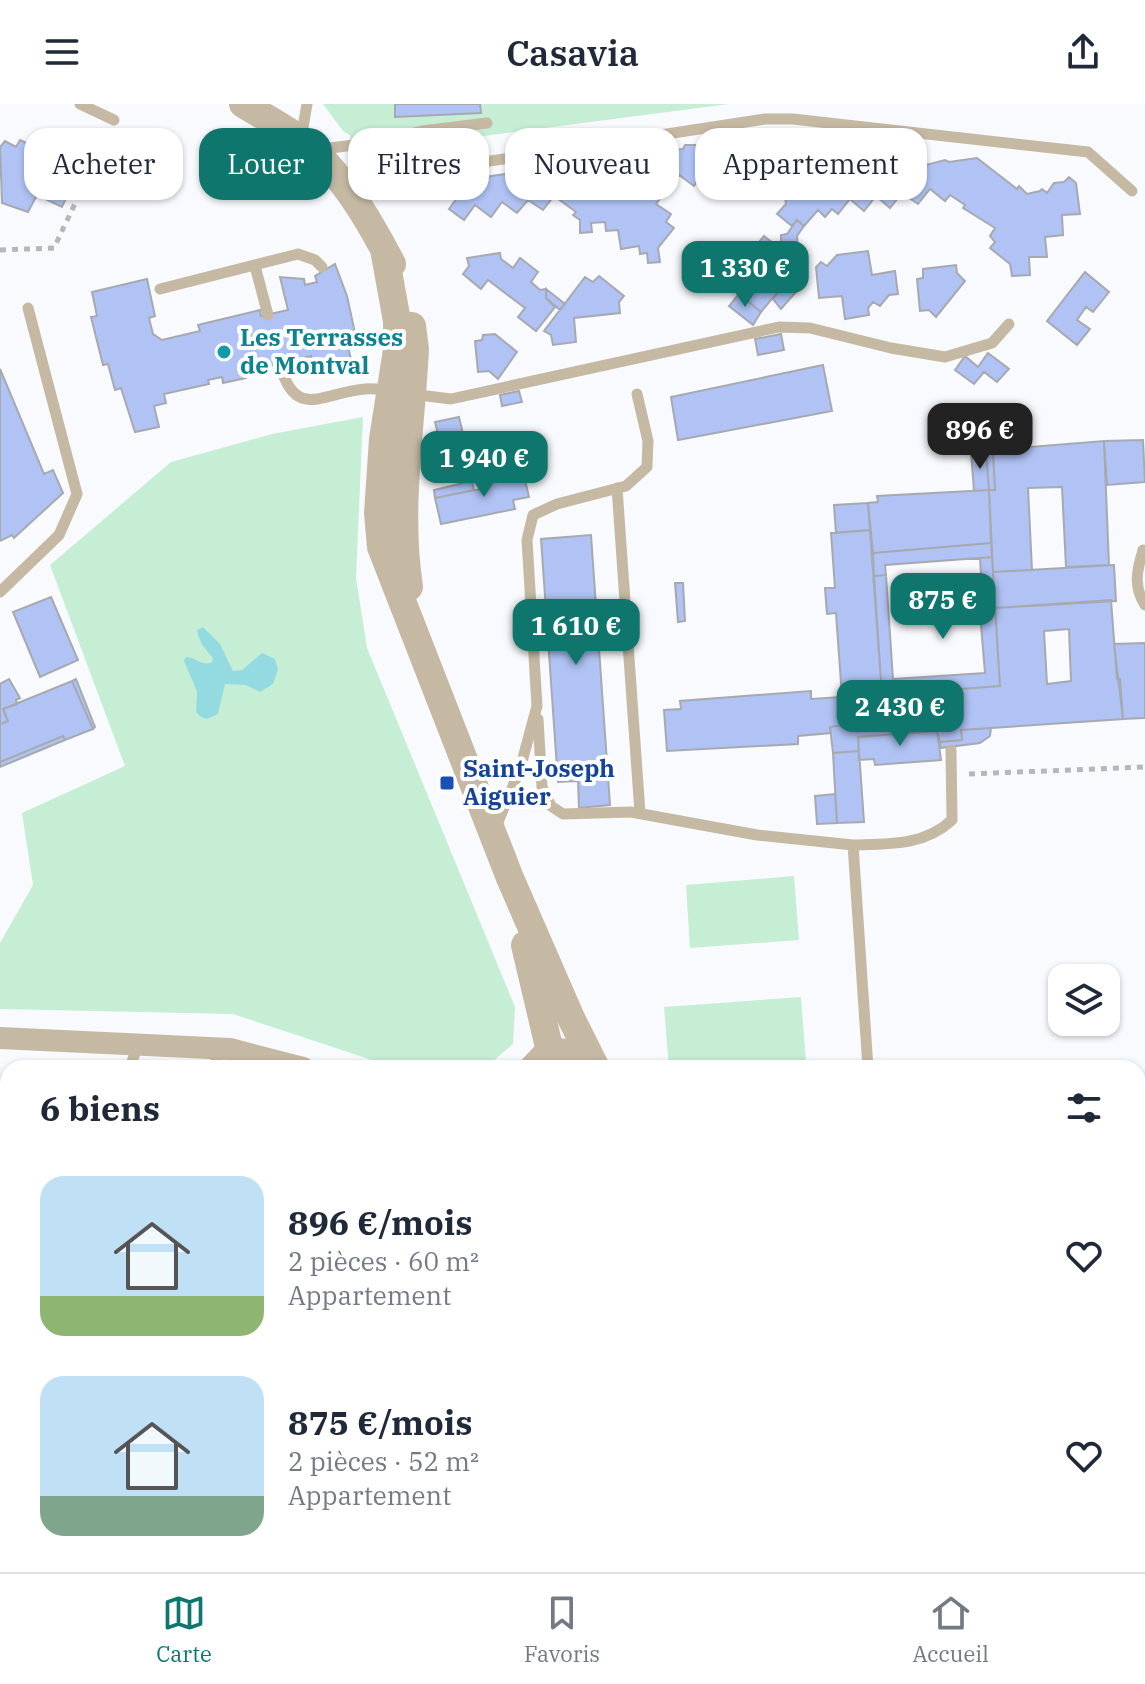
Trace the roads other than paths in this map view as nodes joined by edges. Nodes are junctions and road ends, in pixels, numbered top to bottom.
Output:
1 (80, 104) edge
2 (243, 104) edge
3 (307, 104) edge
4 (114, 120) road end
5 (487, 123) dead end
6 (280, 128) edge
7 (306, 128) edge
8 (332, 144) edge
9 (332, 172) edge
10 (343, 183) junction
11 (1132, 191) dead end
12 (255, 266) junction
13 (322, 267) dead end
14 (160, 289) dead end
15 (28, 308) dead end
16 (268, 315) dead end
17 (1009, 324) dead end
18 (280, 364) dead end
19 (402, 393) junction
20 (637, 394) dead end
21 (617, 488) junction
22 (1143, 550) dead end
23 (0, 592) edge
24 (1145, 605) edge
25 (537, 706) junction
26 (951, 750) dead end
27 (640, 813) junction
28 (493, 835) junction
29 (853, 845) junction
30 (510, 878) junction
31 (0, 1038) edge
32 (138, 1044) junction
33 (217, 1058) edge
34 (556, 1058) edge
35 (133, 1060) edge
36 (277, 1060) edge
37 (592, 1060) edge
38 (867, 1060) edge

1 - 4 lane
2 - 6 street
3 - 7 lane
5 - 8 lane
9 - 10 street
10 - 11 lane
10 - 19 street
12 - 13 lane
12 - 14 lane
12 - 16 lane
15 - 23 lane
17 - 19 lane
18 - 19 lane
19 - 28 street
20 - 21 lane
21 - 25 lane
21 - 27 lane
22 - 24 lane
25 - 27 lane
25 - 28 lane
26 - 29 lane
27 - 29 lane
28 - 30 street
29 - 38 lane
30 - 34 street
30 - 37 street
31 - 32 street
32 - 33 street
32 - 35 lane
33 - 36 street

